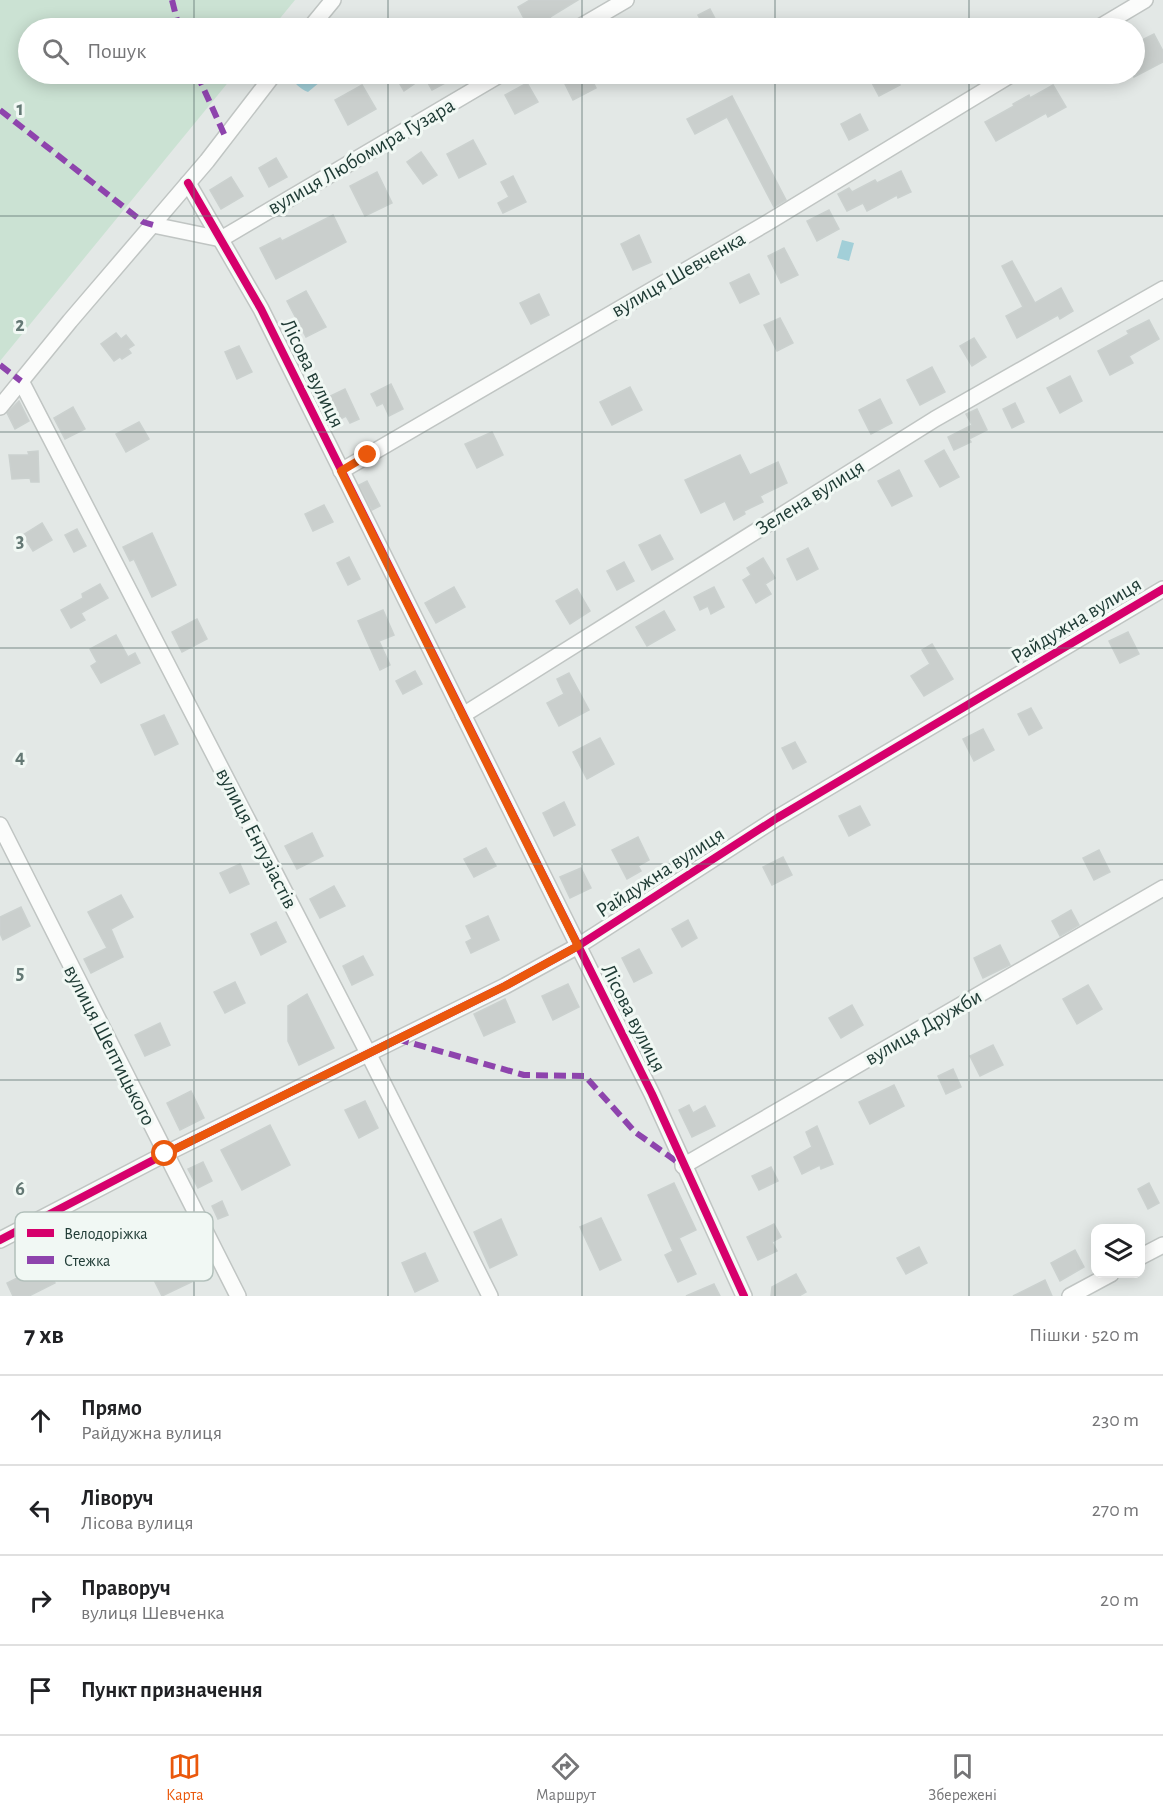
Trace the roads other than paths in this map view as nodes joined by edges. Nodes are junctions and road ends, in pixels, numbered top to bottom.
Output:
1 (333, 0) edge
2 (626, 0) edge
3 (1145, 0) edge
4 (318, 18) edge
5 (595, 18) edge
6 (1115, 18) edge
7 (266, 84) edge
8 (484, 84) edge
9 (996, 84) edge
10 (188, 183) junction
11 (153, 225) junction
12 (221, 239) junction
13 (1163, 289) edge
14 (21, 381) junction
15 (0, 407) edge
16 (341, 471) junction
17 (1163, 589) edge
18 (463, 715) junction
19 (0, 825) edge
20 (1163, 888) edge
21 (578, 946) junction
22 (368, 1053) junction
23 (165, 1154) junction
24 (683, 1166) junction
25 (54, 1212) edge
26 (195, 1212) edge
27 (15, 1232) edge
28 (0, 1240) edge
29 (1163, 1245) edge
30 (213, 1247) edge
31 (1145, 1254) edge
32 (1104, 1278) edge
33 (238, 1296) edge
34 (490, 1296) edge
35 (744, 1296) edge
36 (1070, 1296) edge

1 - 4 street
2 - 5 street
3 - 6 street
7 - 10 street
8 - 12 street, вулиця Любомира Гузара
9 - 16 street, вулиця Шевченка
10 - 11 street
10 - 12 street, Лісова вулиця
11 - 12 street
11 - 14 street
12 - 16 street, Лісова вулиця
13 - 18 street, Зелена вулиця
14 - 15 street
14 - 22 street, вулиця Ентузіастів
16 - 18 street, Лісова вулиця
17 - 21 street, Райдужна вулиця
18 - 21 street, Лісова вулиця
19 - 23 street, вулиця Шептицького
20 - 24 street, вулиця Дружби
21 - 22 street, Райдужна вулиця
21 - 24 street, Лісова вулиця
22 - 23 street, Райдужна вулиця
22 - 34 street, вулиця Ентузіастів
23 - 25 street, Райдужна вулиця
23 - 26 street, вулиця Шептицького
24 - 35 street, Лісова вулиця
27 - 28 street, Райдужна вулиця
29 - 31 street
30 - 33 street, вулиця Шептицького
32 - 36 street

